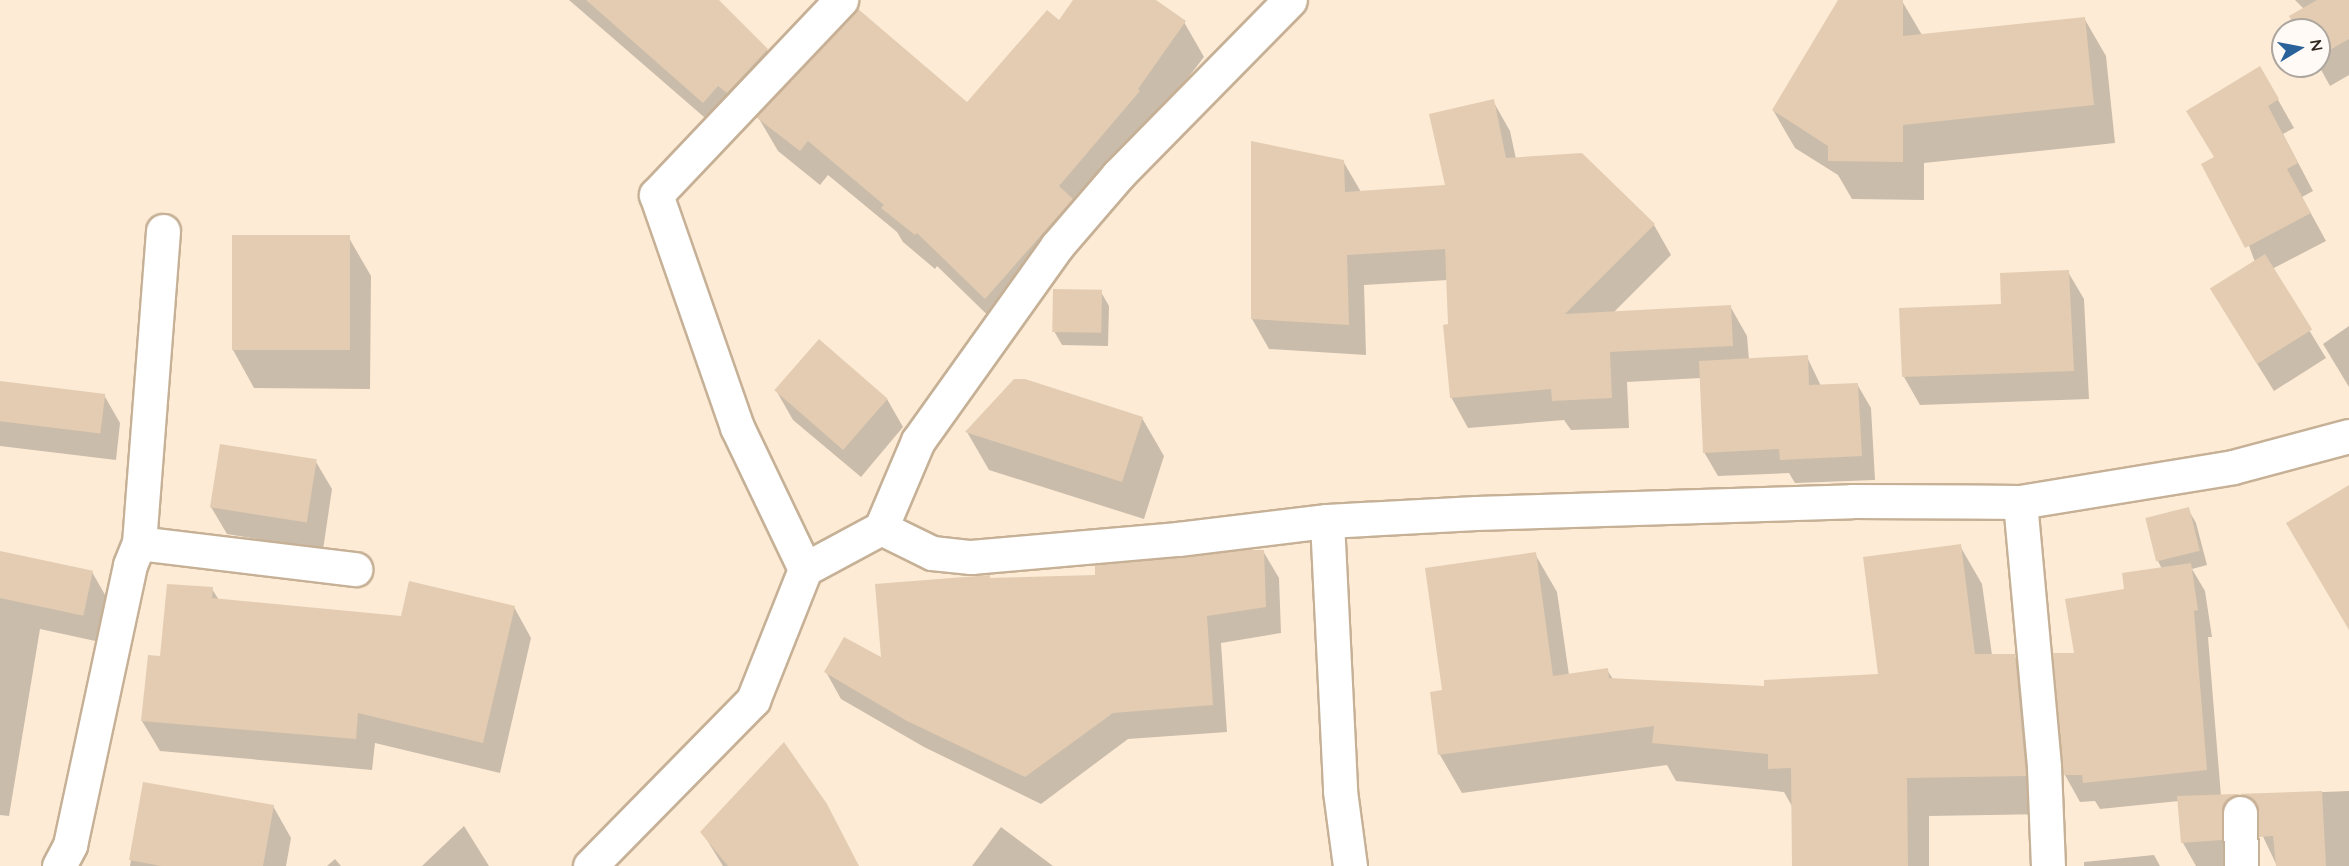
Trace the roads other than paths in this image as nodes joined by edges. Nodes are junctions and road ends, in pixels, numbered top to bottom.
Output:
1 (841, 0) edge
2 (1290, 0) edge
3 (163, 231) dead end
4 (2349, 436) edge
5 (2020, 502) junction
6 (1327, 521) junction
7 (881, 528) junction
8 (139, 543) junction
9 (355, 569) dead end
10 (805, 569) junction
11 (2240, 813) dead end
12 (59, 866) edge
13 (590, 866) edge
14 (1350, 866) edge
15 (2048, 866) edge
16 (2241, 866) edge

1 - 10 street
2 - 7 street
3 - 8 street
4 - 5 street
5 - 6 street
5 - 15 street
6 - 7 street
6 - 14 street
7 - 10 street
8 - 9 street
8 - 12 street
10 - 13 street
11 - 16 street

